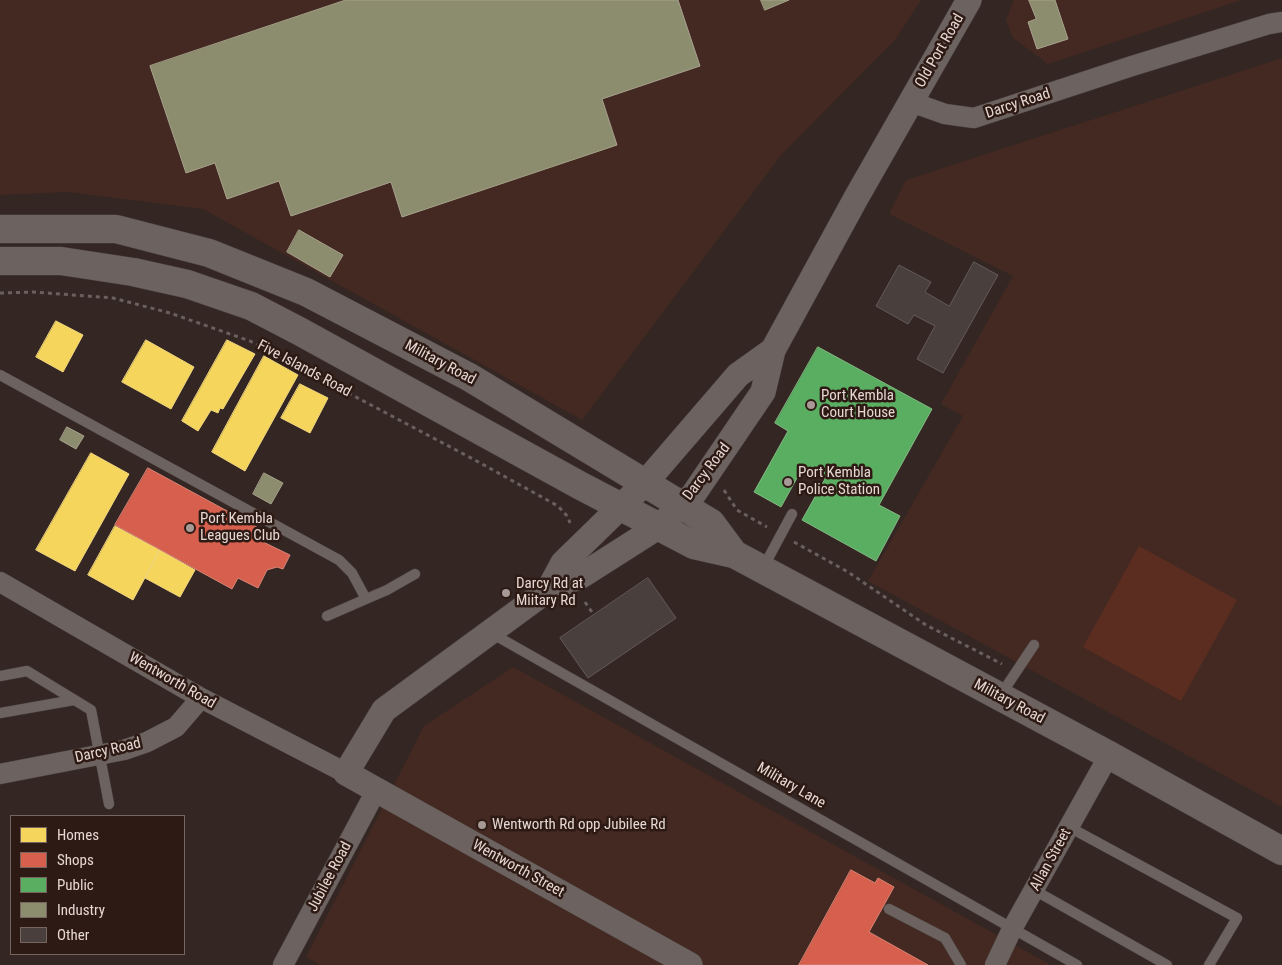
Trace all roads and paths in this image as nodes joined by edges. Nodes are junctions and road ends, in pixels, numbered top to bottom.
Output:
1 (969, 0) edge
2 (1282, 22) edge
3 (910, 102) junction
4 (0, 229) edge
5 (0, 262) edge
6 (0, 293) edge
7 (773, 350) junction
8 (0, 375) edge
9 (645, 483) junction
10 (718, 488) dead end
11 (682, 506) junction
12 (621, 507) junction
13 (792, 514) dead end
14 (658, 527) junction
15 (572, 531) dead end
16 (781, 535) junction
17 (734, 554) junction
18 (762, 570) junction
19 (415, 574) dead end
20 (0, 582) edge
21 (549, 589) junction
22 (366, 599) junction
23 (585, 602) dead end
24 (594, 615) dead end
25 (327, 616) dead end
26 (490, 633) junction
27 (1034, 645) dead end
28 (1016, 672) junction
29 (0, 676) edge
30 (999, 697) junction
31 (202, 698) junction
32 (74, 700) junction
33 (0, 713) edge
34 (99, 754) junction
35 (1109, 755) junction
36 (346, 773) junction
37 (0, 774) edge
38 (377, 789) junction
39 (109, 804) dead end
40 (1069, 827) junction
41 (1282, 852) edge
42 (1034, 890) junction
43 (889, 909) dead end
44 (1012, 929) junction
45 (283, 965) edge
46 (690, 965) edge
47 (961, 965) edge
48 (995, 965) edge
49 (1077, 965) edge
50 (1167, 965) edge
51 (1209, 965) edge

1 - 3 street, Old Port Road
2 - 3 street, Darcy Road
3 - 7 street, Darcy Road
4 - 9 main road, Military Road
5 - 12 main road, Military Road
6 - 15 path, Five Islands Road
7 - 9 street, Darcy Road
7 - 11 street, Darcy Road
8 - 22 lane
9 - 11 main road, Military Road
9 - 12 street, Darcy Road
10 - 16 path
11 - 14 street, Darcy Road
11 - 17 main road, Military Road
12 - 14 main road, Military Road
12 - 21 street, Darcy Road
13 - 16 lane
14 - 17 main road, Military Road
14 - 21 street, Darcy Road
16 - 18 lane
16 - 28 path
17 - 18 main road, Military Road
18 - 30 main road, Military Road
19 - 22 lane
20 - 31 street, Wentworth Road
21 - 26 street, Darcy Road
22 - 25 lane
23 - 24 path
26 - 36 street, Darcy Road
26 - 44 lane, Military Lane
27 - 28 lane
28 - 30 lane
29 - 32 lane
30 - 35 main road, Military Road
31 - 34 street, Darcy Road
31 - 36 street, Wentworth Road
32 - 33 lane
32 - 34 lane
34 - 37 street, Darcy Road
34 - 39 lane
35 - 40 street, Allan Street
35 - 41 main road, Military Road
36 - 38 street, Wentworth Street
38 - 45 street, Jubilee Road
38 - 46 street, Wentworth Street
40 - 42 street, Allan Street
40 - 51 lane
42 - 44 street, Allan Street
42 - 50 lane
43 - 47 lane
44 - 48 street, Allan Street
44 - 49 lane, Military Lane

